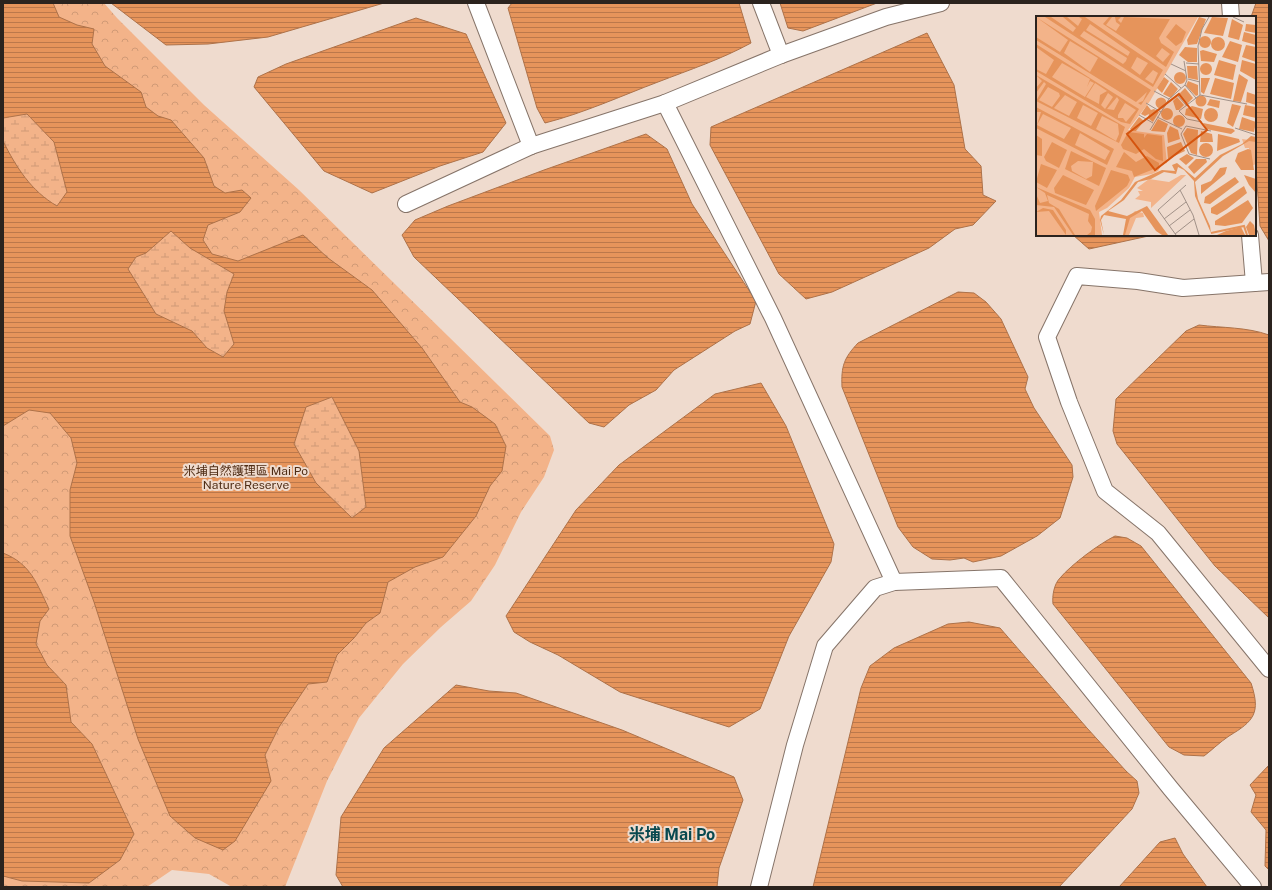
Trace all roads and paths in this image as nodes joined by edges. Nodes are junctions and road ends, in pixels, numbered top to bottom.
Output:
1 (476, 3) edge
2 (760, 3) edge
3 (941, 3) edge
4 (1230, 3) edge
5 (1231, 16) edge
6 (781, 54) junction
7 (665, 103) junction
8 (531, 146) junction
9 (406, 204) dead end
10 (1250, 236) edge
11 (1262, 282) edge
12 (894, 582) junction
13 (1269, 669) edge
14 (758, 887) edge
15 (1253, 887) edge

1 - 8 lane
2 - 6 lane
3 - 6 lane
4 - 5 lane
6 - 7 lane
7 - 8 lane
7 - 12 lane
8 - 9 lane
10 - 11 lane
11 - 13 lane
12 - 14 lane
12 - 15 lane

